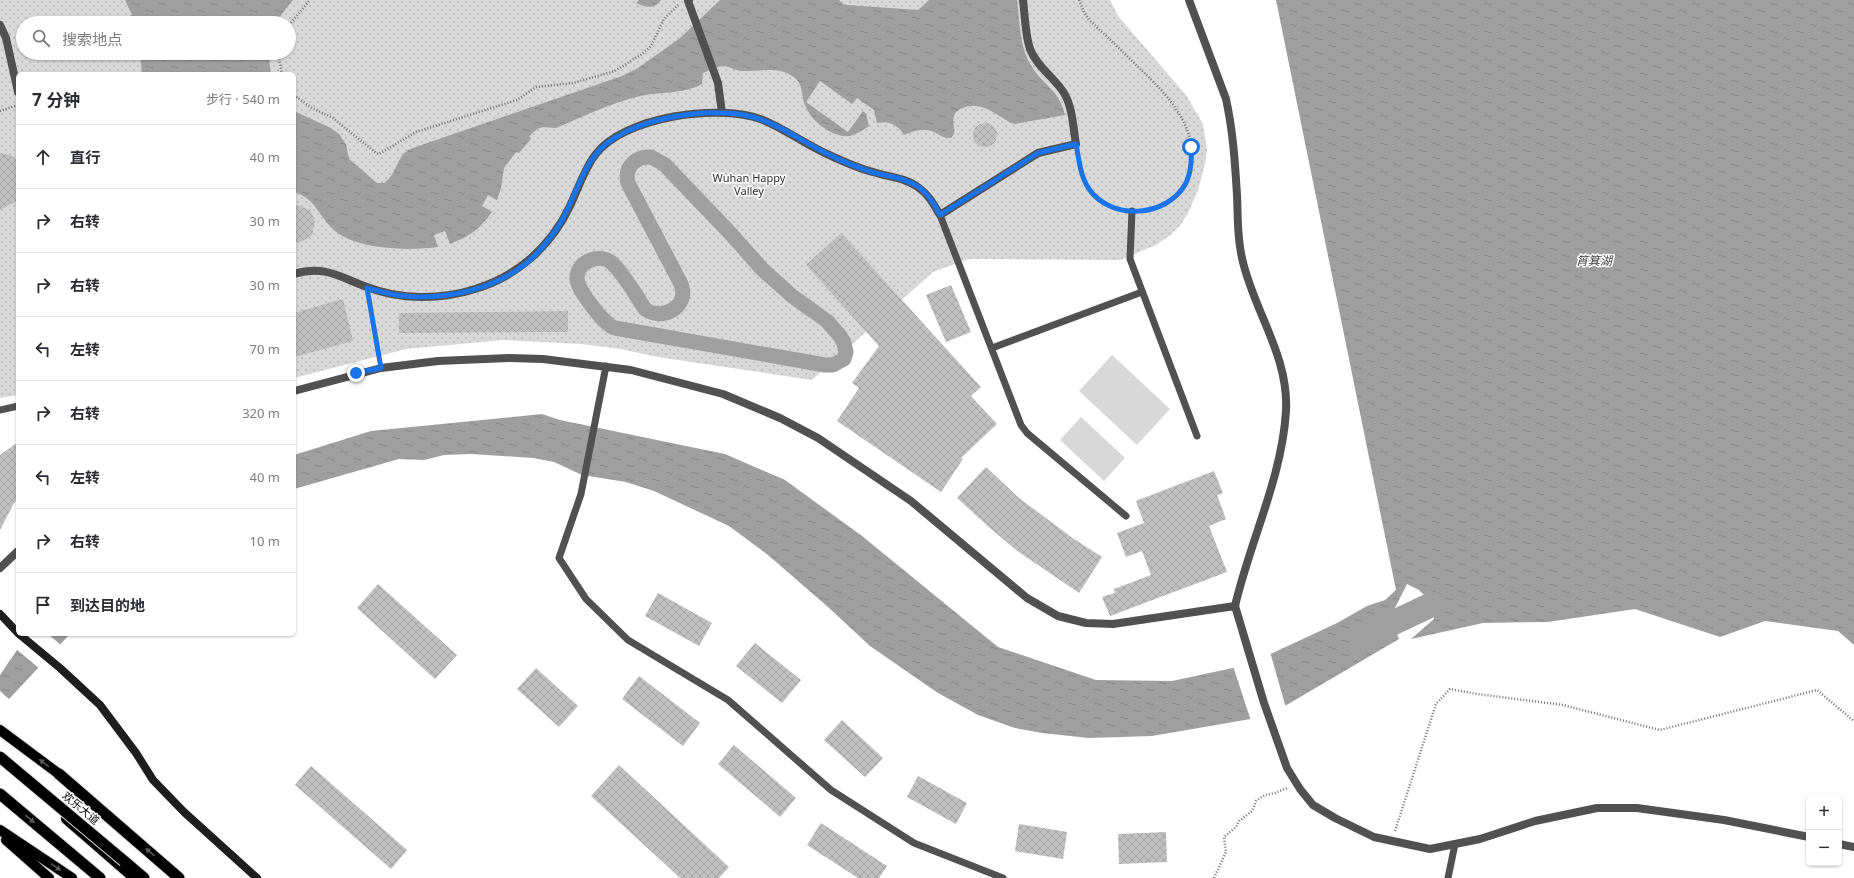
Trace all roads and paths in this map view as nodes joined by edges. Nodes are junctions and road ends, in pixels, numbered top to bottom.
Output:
1 (310, 0) edge
2 (1023, 0) edge
3 (1079, 0) edge
4 (1189, 0) edge
5 (689, 1) edge
6 (296, 17) edge
7 (0, 25) edge
8 (279, 60) edge
9 (282, 72) edge
10 (16, 83) edge
11 (296, 96) edge
12 (16, 106) edge
13 (0, 111) edge
14 (722, 113) junction
15 (1076, 144) junction
16 (1132, 211) junction
17 (940, 215) junction
18 (296, 274) edge
19 (367, 288) junction
20 (1142, 292) junction
21 (992, 348) junction
22 (606, 366) junction
23 (381, 368) junction
24 (296, 390) edge
25 (16, 406) edge
26 (0, 410) edge
27 (1198, 436) dead end
28 (1126, 516) dead end
29 (16, 553) edge
30 (0, 568) edge
31 (1235, 606) junction
32 (0, 614) edge
33 (16, 632) edge
34 (21, 636) edge
35 (1854, 721) edge
36 (0, 730) edge
37 (0, 757) edge
38 (58, 774) joint
39 (1296, 783) junction
40 (0, 794) edge
41 (0, 830) edge
42 (0, 835) edge
43 (1806, 836) edge
44 (1392, 841) junction
45 (1455, 844) junction
46 (1842, 845) edge
47 (1854, 847) edge
48 (49, 878) edge
49 (72, 878) edge
50 (100, 878) edge
51 (134, 878) edge
52 (144, 878) edge
53 (179, 878) edge
54 (257, 878) edge
55 (1003, 878) edge
56 (1214, 878) edge
57 (1448, 878) edge

1 - 6 path
2 - 15 street
3 - 16 path
4 - 31 street
5 - 11 path
5 - 14 street
7 - 10 street
8 - 9 path
12 - 13 path
14 - 17 street
14 - 19 street
15 - 16 path
15 - 17 street
16 - 20 lane
17 - 21 lane
18 - 19 street
19 - 23 path
20 - 21 lane
20 - 27 lane
21 - 28 lane
22 - 23 street
22 - 31 street
22 - 55 lane
23 - 24 street
25 - 26 lane
29 - 30 street
31 - 39 street
32 - 33 main road
34 - 54 main road
35 - 44 path
38 -> 36 main road
37 - 51 main road, 欢乐大道, bridge
37 - 52 highway, 欢乐大道, bridge
53 -> 38 highway
39 - 44 street
39 - 56 path
40 -> 50 highway
41 -> 49 main road
42 - 48 main road
43 - 45 street
44 - 45 street
45 - 57 lane
46 - 47 street

